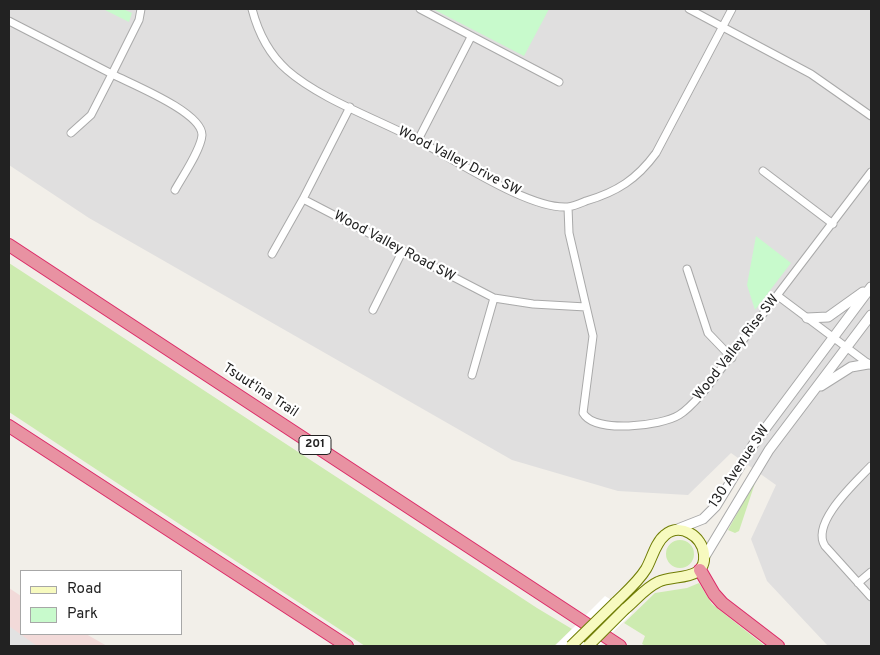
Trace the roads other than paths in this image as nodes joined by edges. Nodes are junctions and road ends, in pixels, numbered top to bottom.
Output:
1 (141, 9) edge
2 (252, 9) edge
3 (420, 9) edge
4 (689, 9) edge
5 (732, 9) edge
6 (9, 21) edge
7 (722, 27) junction
8 (471, 37) junction
9 (112, 74) junction
10 (559, 82) dead end
11 (350, 107) junction
12 (871, 116) edge
13 (71, 133) dead end
14 (418, 140) junction
15 (763, 171) dead end
16 (871, 172) edge
17 (175, 190) dead end
18 (303, 198) junction
19 (568, 207) junction
20 (833, 224) junction
21 (9, 245) edge
22 (402, 252) junction
23 (272, 254) dead end
24 (687, 269) dead end
25 (871, 286) edge
26 (778, 296) junction
27 (494, 298) junction
28 (586, 307) junction
29 (374, 310) dead end
30 (871, 314) edge
31 (807, 318) junction
32 (840, 343) junction
33 (732, 358) junction
34 (870, 365) edge
35 (472, 375) dead end
36 (811, 395) junction
37 (9, 426) edge
38 (871, 466) edge
39 (673, 531) junction
40 (702, 564) junction
41 (871, 572) edge
42 (858, 583) junction
43 (871, 597) edge
44 (347, 646) edge
45 (571, 646) edge
46 (588, 646) edge
47 (620, 646) edge
48 (778, 646) edge

1 - 9 street
2 - 11 street, Wood Valley Drive SW
3 - 8 street
4 - 7 street
5 - 7 street
6 - 9 street
7 - 12 street
7 - 19 street
8 - 10 street
8 - 14 street
9 - 13 street
9 - 17 street
11 - 14 street, Wood Valley Drive SW
11 - 18 street
14 - 19 street, Wood Valley Drive SW
15 - 20 street
16 - 20 street, Wood Valley Rise SW
18 - 22 street, Wood Valley Road SW
18 - 23 street
19 - 28 street, Wood Valley Rise SW
20 - 26 street, Wood Valley Rise SW
21 - 47 highway, Tsuut'ina Trail / 201
22 - 27 street, Wood Valley Road SW
22 - 29 street
24 - 33 street
25 - 31 street
25 - 32 street, 130 Avenue SW
26 - 31 street
26 - 33 street, Wood Valley Rise SW
27 - 28 street, Wood Valley Road SW
27 - 35 street
28 - 33 street, Wood Valley Rise SW
30 - 32 street, 130 Avenue SW
31 - 32 street
32 - 34 street
32 - 36 street, 130 Avenue SW
32 - 39 street, 130 Avenue SW
34 - 36 street
36 - 40 street, 130 Avenue SW
37 - 44 highway
38 - 42 street
39 - 40 main road
39 - 45 main road, 130 Avenue SW, bridge
40 - 46 main road, bridge
40 - 48 highway
41 - 42 street
42 - 43 street

